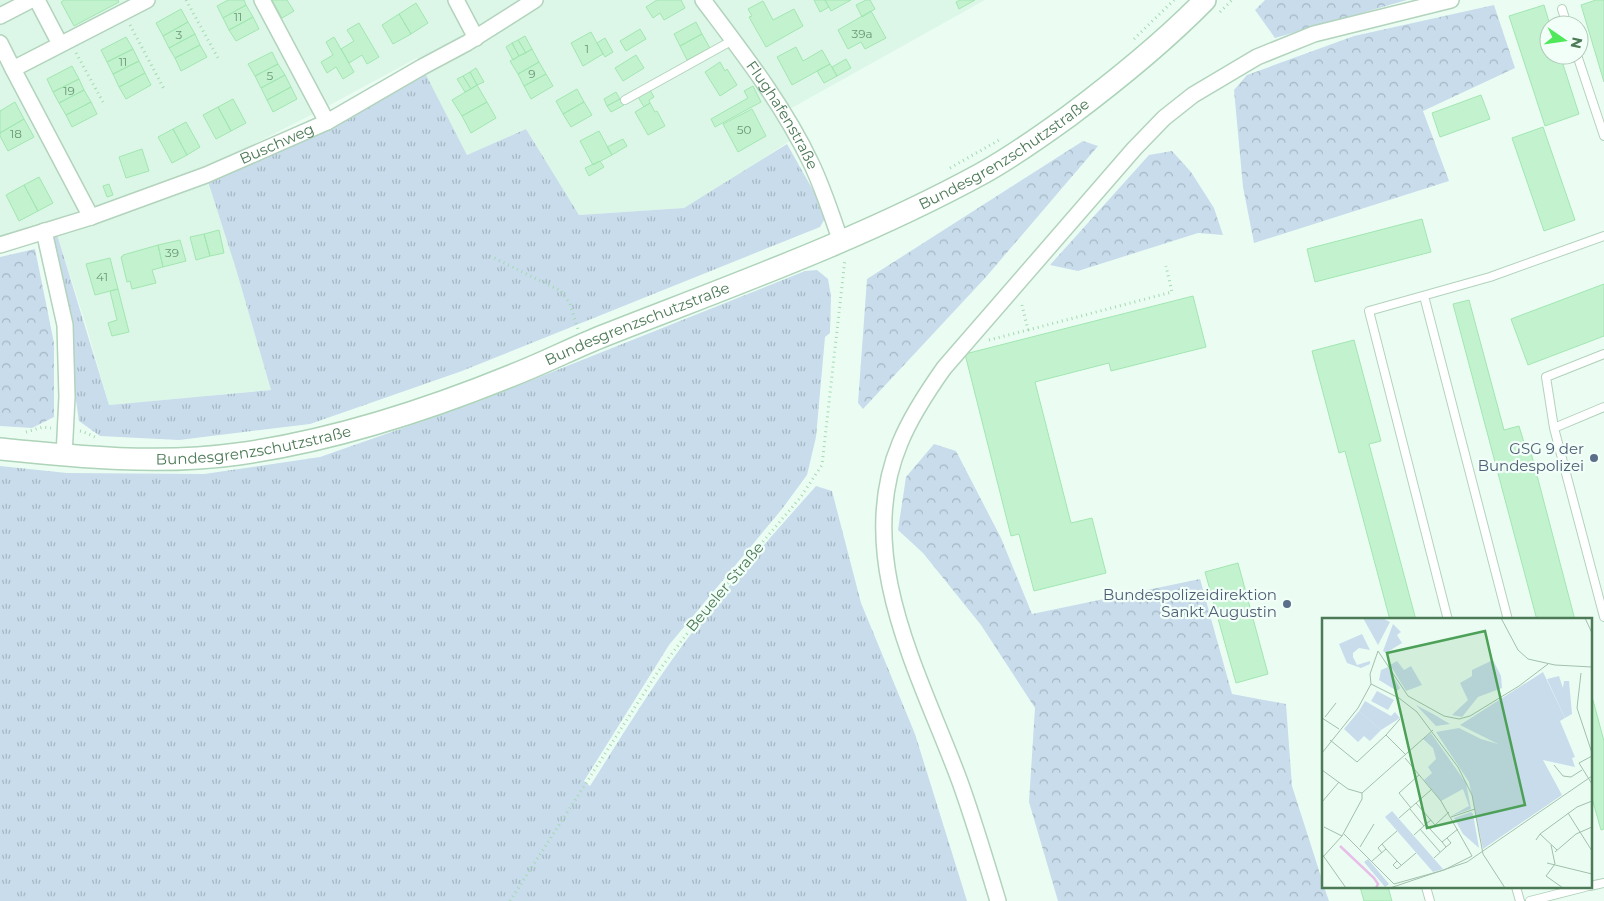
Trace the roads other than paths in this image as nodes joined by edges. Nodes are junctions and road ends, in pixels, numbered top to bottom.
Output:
1 (31, 0) edge
2 (37, 0) edge
3 (147, 0) edge
4 (262, 0) edge
5 (456, 0) edge
6 (535, 0) edge
7 (703, 0) edge
8 (1205, 0) edge
9 (1451, 0) edge
10 (1562, 9) dead end
11 (1564, 15) edge
12 (0, 16) edge
13 (476, 38) junction
14 (733, 40) junction
15 (64, 42) junction
16 (0, 43) edge
17 (1580, 65) edge
18 (13, 69) junction
19 (625, 100) dead end
20 (327, 122) junction
21 (1604, 136) edge
22 (91, 217) junction
23 (44, 231) junction
24 (1604, 236) edge
25 (841, 242) junction
26 (0, 245) edge
27 (1424, 296) junction
28 (1604, 354) edge
29 (1604, 407) edge
30 (1554, 428) junction
31 (0, 450) edge
32 (64, 456) junction
33 (1604, 617) edge
34 (1447, 618) edge
35 (1507, 618) edge
36 (1426, 888) edge
37 (1516, 888) edge
38 (1580, 888) edge
39 (998, 901) edge
40 (1430, 901) edge
41 (1520, 901) edge
42 (1530, 901) edge

1 - 12 street
2 - 15 street
3 - 15 street
4 - 20 street
5 - 13 street
6 - 13 street, Buschweg
7 - 14 street, Flughafenstraße
8 - 25 street, Bundesgrenzschutzstraße
9 - 39 street
10 - 11 lane
13 - 20 street, Buschweg
14 - 19 lane
14 - 25 street, Flughafenstraße
15 - 18 street
16 - 18 street
17 - 21 lane
18 - 22 street
20 - 22 street, Buschweg
22 - 23 street, Buschweg
23 - 26 street, Buschweg
23 - 32 street
24 - 27 lane
25 - 32 street, Bundesgrenzschutzstraße
27 - 34 lane
27 - 35 lane
28 - 30 lane
29 - 30 lane
30 - 33 lane
31 - 32 street, Bundesgrenzschutzstraße
36 - 40 lane
37 - 41 lane
38 - 42 lane

